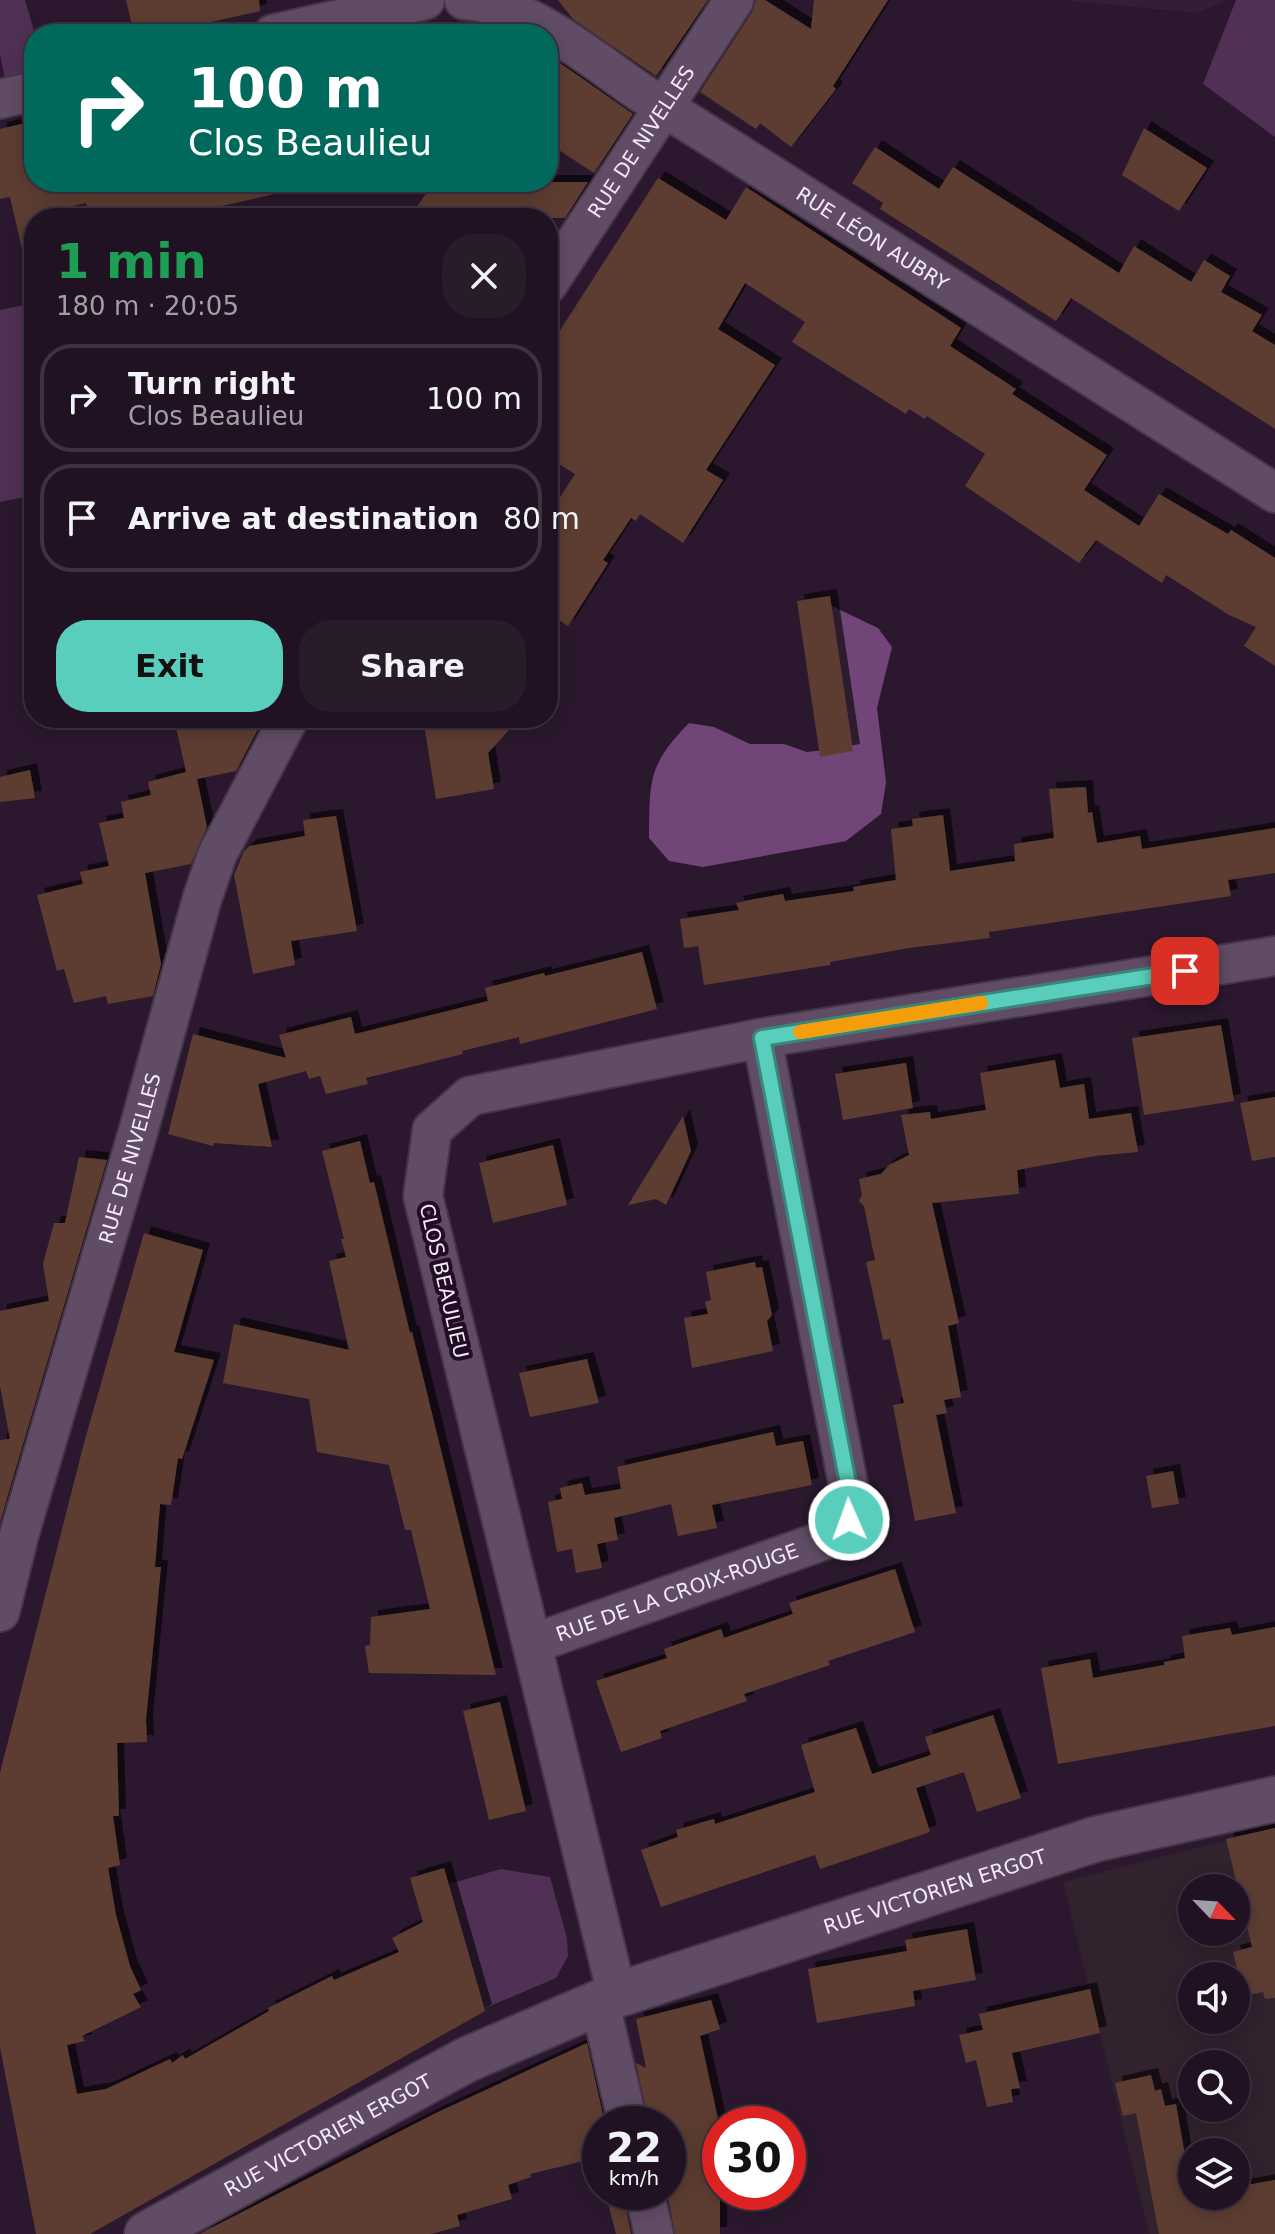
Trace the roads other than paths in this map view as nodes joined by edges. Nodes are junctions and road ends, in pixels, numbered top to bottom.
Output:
1 (425, 0) edge
2 (464, 0) edge
3 (734, 0) edge
4 (318, 24) edge
5 (536, 24) edge
6 (558, 36) edge
7 (24, 93) edge
8 (0, 99) edge
9 (663, 106) junction
10 (558, 269) edge
11 (1275, 493) edge
12 (284, 728) edge
13 (1275, 956) edge
14 (762, 1038) junction
15 (0, 1612) edge
16 (532, 1644) junction
17 (1275, 1799) edge
18 (608, 1999) junction
19 (625, 2106) edge
20 (648, 2210) edge
21 (147, 2234) edge
22 (654, 2234) edge

1 - 4 street
2 - 5 street, RUE LÉON AUBRY
3 - 9 street, RUE DE NIVELLES
6 - 9 street, RUE LÉON AUBRY
7 - 8 street
9 - 10 street, RUE DE NIVELLES
9 - 11 street, RUE LÉON AUBRY
12 - 15 street, RUE DE NIVELLES
13 - 14 street, CLOS BEAULIEU
14 - 16 street, RUE DE LA CROIX-ROUGE
14 - 16 street, CLOS BEAULIEU
16 - 18 street, CLOS BEAULIEU
17 - 18 street, RUE VICTORIEN ERGOT
18 - 19 street
18 - 21 street, RUE VICTORIEN ERGOT
20 - 22 street

